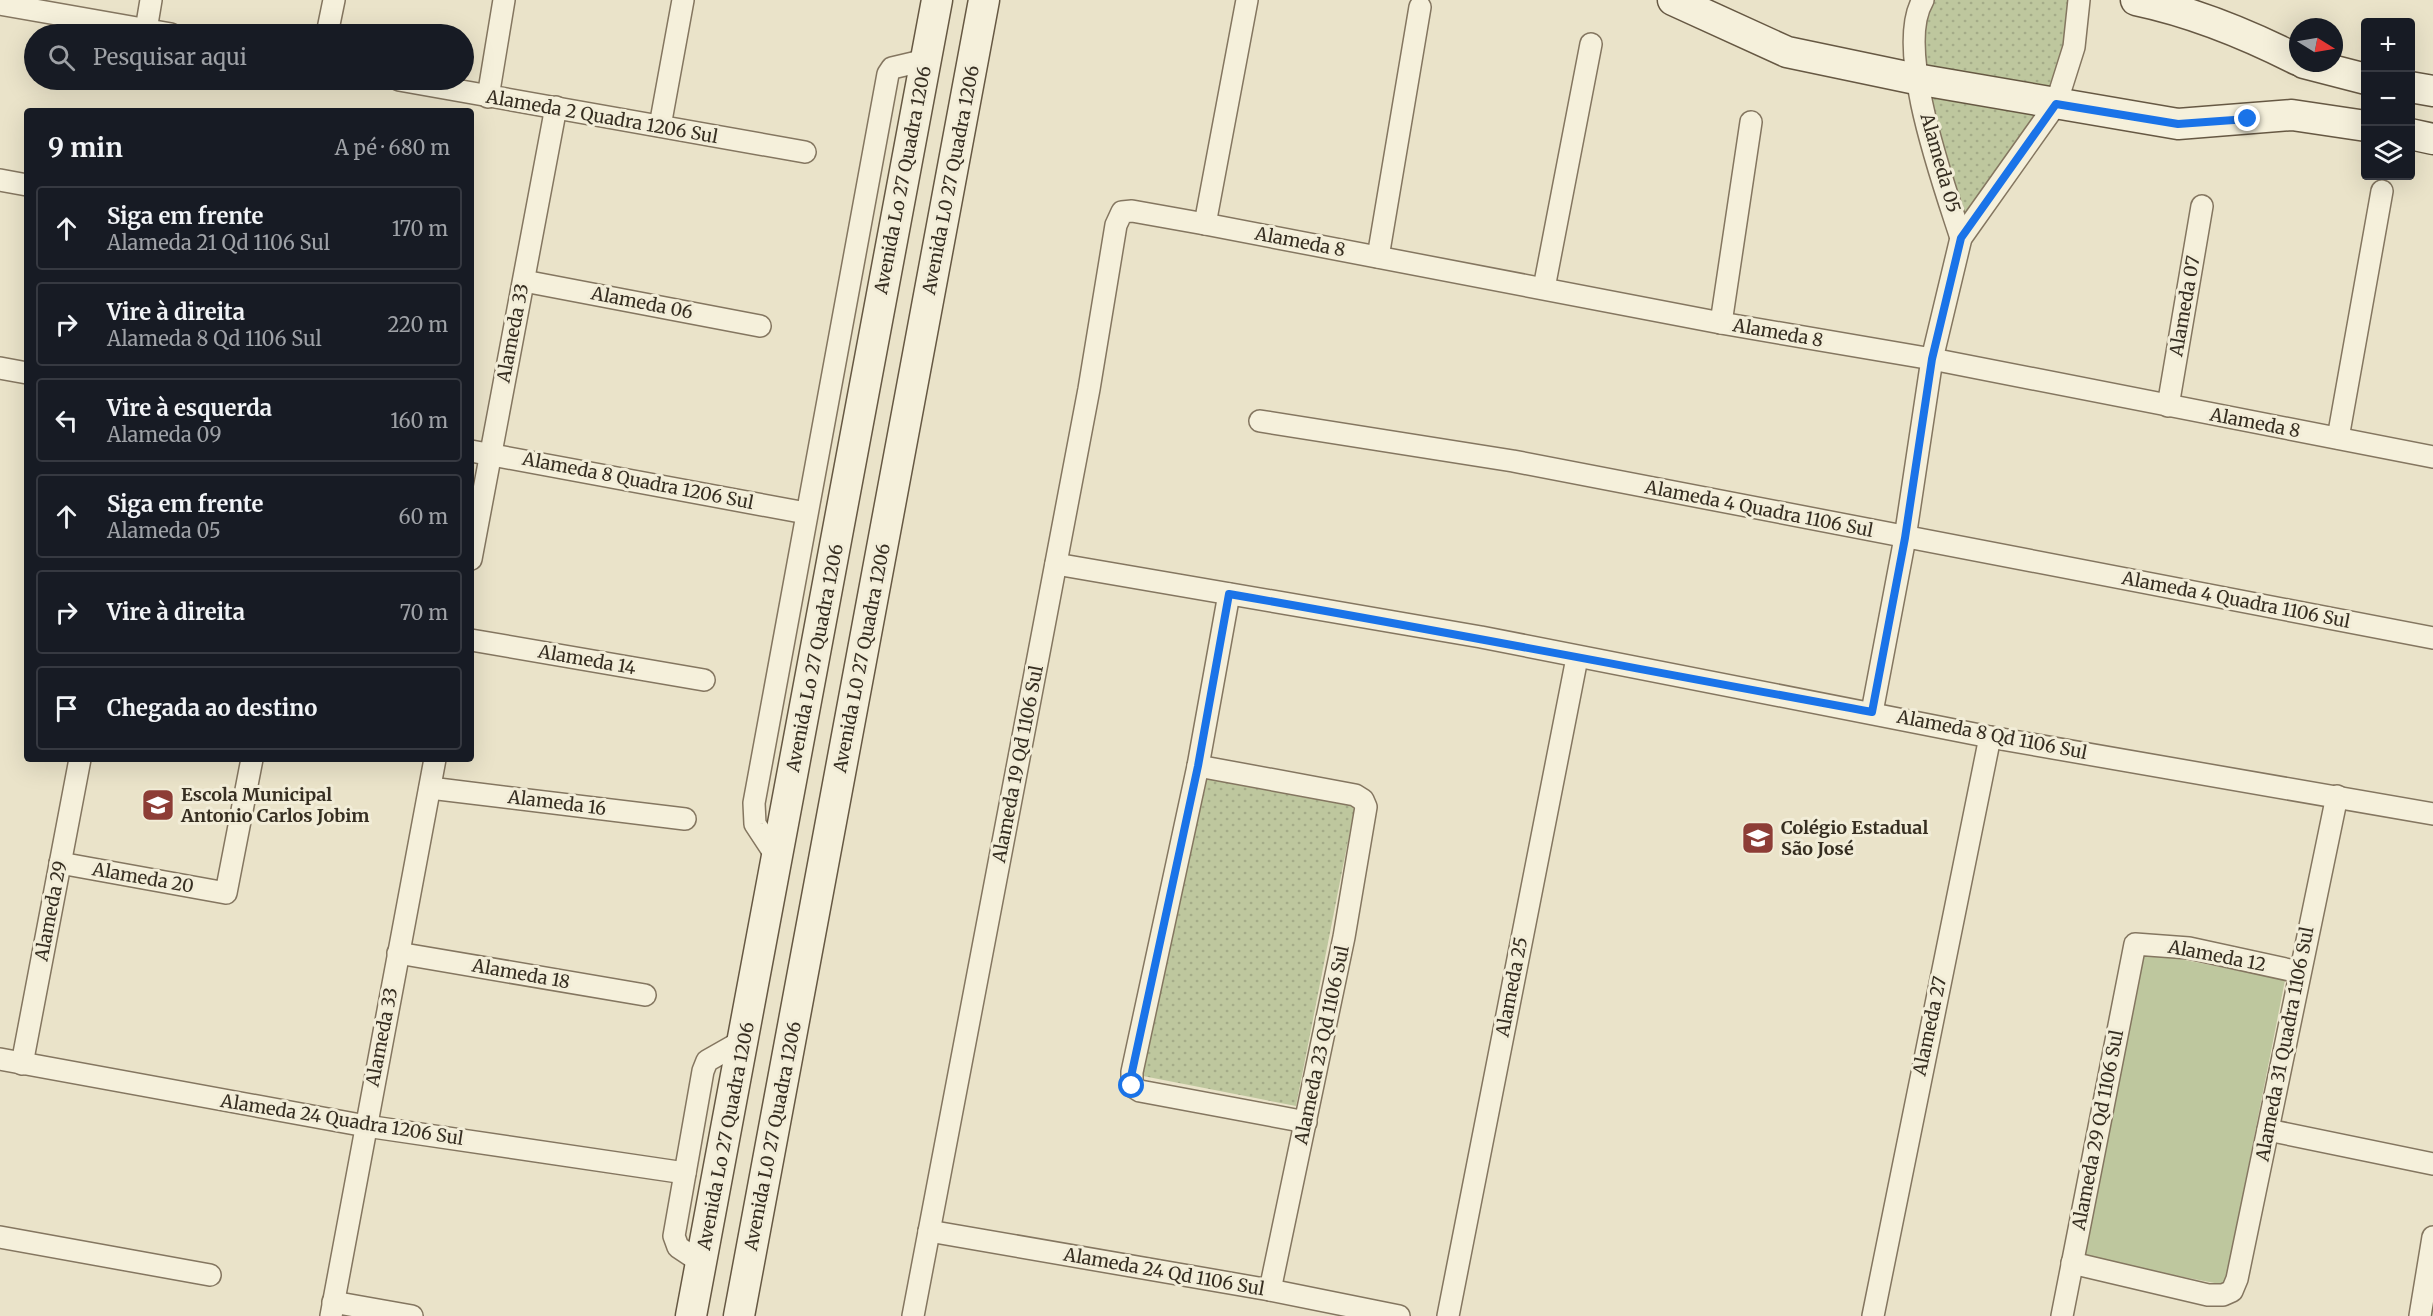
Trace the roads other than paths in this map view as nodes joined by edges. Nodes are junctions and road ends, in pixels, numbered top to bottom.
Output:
1 (151, 0) edge
2 (334, 0) edge
3 (504, 0) edge
4 (683, 0) edge
5 (937, 0) edge
6 (984, 0) edge
7 (1247, 0) edge
8 (1673, 0) edge
9 (1923, 0) edge
10 (2079, 0) edge
11 (2136, 0) edge
12 (0, 4) edge
13 (1420, 8) dead end
14 (112, 24) edge
15 (147, 24) edge
16 (329, 24) edge
17 (1591, 44) dead end
18 (2289, 56) edge
19 (926, 60) junction
20 (2339, 72) edge
21 (2361, 78) edge
22 (1916, 79) junction
23 (2415, 88) edge
24 (448, 90) edge
25 (2433, 91) edge
26 (488, 98) junction
27 (2056, 104) junction
28 (556, 107) junction
29 (1751, 122) dead end
30 (2361, 125) edge
31 (660, 126) junction
32 (2415, 135) edge
33 (2433, 139) edge
34 (805, 152) dead end
35 (0, 180) edge
36 (24, 184) edge
37 (2382, 191) dead end
38 (2202, 206) dead end
39 (1122, 212) joint
40 (1205, 224) junction
41 (1961, 238) junction
42 (1378, 257) junction
43 (524, 281) junction
44 (1544, 288) junction
45 (1721, 323) junction
46 (760, 326) dead end
47 (1932, 359) junction
48 (0, 368) edge
49 (24, 372) edge
50 (829, 389) junction
51 (864, 392) junction
52 (2168, 406) junction
53 (1260, 421) dead end
54 (2338, 438) junction
55 (819, 444) junction
56 (854, 449) junction
57 (480, 452) edge
58 (2433, 457) edge
59 (806, 513) junction
60 (474, 523) edge
61 (1905, 538) junction
62 (1056, 564) junction
63 (1229, 594) junction
64 (2433, 638) edge
65 (474, 641) edge
66 (1577, 658) junction
67 (704, 680) dead end
68 (1872, 712) junction
69 (1990, 737) junction
70 (79, 762) edge
71 (251, 762) edge
72 (434, 762) edge
73 (1198, 766) junction
74 (430, 788) junction
75 (2337, 796) junction
76 (2433, 814) edge
77 (685, 819) dead end
78 (778, 859) junction
79 (60, 863) junction
80 (2135, 944) joint
81 (398, 953) junction
82 (2299, 972) junction
83 (645, 995) dead end
84 (744, 1040) junction
85 (0, 1059) edge
86 (22, 1064) junction
87 (1306, 1122) junction
88 (366, 1126) junction
89 (2268, 1130) junction
90 (2433, 1164) edge
91 (686, 1173) junction
92 (929, 1231) junction
93 (0, 1237) edge
94 (2433, 1237) edge
95 (702, 1263) junction
96 (2072, 1263) junction
97 (210, 1275) dead end
98 (1270, 1290) junction
99 (332, 1309) edge
100 (412, 1316) edge
101 (691, 1316) edge
102 (739, 1316) edge
103 (913, 1316) edge
104 (1399, 1316) edge
105 (1448, 1316) edge
106 (1874, 1316) edge
107 (2062, 1316) edge
108 (2420, 1316) edge

1 - 15 street
2 - 16 street
3 - 26 street
4 - 31 street
5 - 19 main road, Avenida Lo 27 Quadra 1206
6 - 102 main road, Avenida L0 27 Quadra 1206
7 - 40 street
8 - 22 main road
9 - 22 street, Alameda 05
10 - 27 street, Alameda 05
11 - 18 main road
12 - 14 street
13 - 42 street
17 - 44 street
19 - 50 street
19 - 51 main road, Avenida Lo 27 Quadra 1206
20 - 21 main road
22 - 27 main road
22 - 41 street, Alameda 05
23 - 25 main road
24 - 26 street, Alameda 2 Quadra 1206 Sul
26 - 28 street, Alameda 2 Quadra 1206 Sul
27 - 30 main road
27 - 41 street, Alameda 05
28 - 31 street, Alameda 2 Quadra 1206 Sul
28 - 43 street, Alameda 33
29 - 45 street
31 - 34 street, Alameda 2 Quadra 1206 Sul
32 - 33 main road
35 - 36 street
37 - 54 street
38 - 52 street, Alameda 07
39 - 40 street, Alameda 8
39 - 62 street, Alameda 19 Qd 1106 Sul
40 - 42 street, Alameda 8
41 - 47 street
42 - 44 street, Alameda 8
43 - 46 street, Alameda 06
43 - 57 street, Alameda 33
44 - 45 street, Alameda 8
45 - 47 street, Alameda 8
47 - 52 street, Alameda 8
47 - 61 street
48 - 49 street
50 - 51 street
50 - 55 street
51 - 56 main road, Avenida Lo 27 Quadra 1206
52 - 54 street, Alameda 8
53 - 61 street, Alameda 4 Quadra 1106 Sul
54 - 58 street, Alameda 8
55 - 56 street
55 - 59 street
56 - 78 main road, Avenida Lo 27 Quadra 1206
57 - 59 street, Alameda 8 Quadra 1206 Sul
57 - 60 street, Alameda 33
59 - 78 street
61 - 64 street, Alameda 4 Quadra 1106 Sul
61 - 68 street
62 - 63 street, Alameda 8 Qd 1106 Sul
62 - 92 street, Alameda 19 Qd 1106 Sul
63 - 66 street, Alameda 8 Qd 1106 Sul
63 - 73 street
65 - 67 street, Alameda 14
66 - 68 street, Alameda 8 Qd 1106 Sul
66 - 105 street, Alameda 25
68 - 69 street, Alameda 8 Qd 1106 Sul
69 - 75 street, Alameda 8 Qd 1106 Sul
69 - 106 street, Alameda 27
70 - 79 street, Alameda 29
71 - 79 street, Alameda 20
72 - 74 street, Alameda 33
73 - 87 street, Alameda 23 Qd 1106 Sul
73 - 87 street
74 - 77 street, Alameda 16
74 - 81 street, Alameda 33
75 - 76 street, Alameda 8 Qd 1106 Sul
75 - 82 street, Alameda 31 Quadra 1106 Sul
78 - 84 main road, Avenida Lo 27 Quadra 1206
79 - 86 street, Alameda 29
80 - 82 street, Alameda 12
80 - 96 street, Alameda 29 Qd 1106 Sul
81 - 83 street, Alameda 18
81 - 88 street, Alameda 33
82 - 89 street, Alameda 31 Quadra 1106 Sul
84 - 91 street
84 - 95 main road, Avenida Lo 27 Quadra 1206
85 - 86 street, Alameda 24 Quadra 1206 Sul
86 - 88 street, Alameda 24 Quadra 1206 Sul
87 - 98 street, Alameda 23 Qd 1106 Sul
88 - 91 street, Alameda 24 Quadra 1206 Sul
88 - 99 street, Alameda 33
89 - 90 street
89 - 96 street, Alameda 31 Quadra 1106 Sul
91 - 95 street
92 - 98 street, Alameda 24 Qd 1106 Sul
92 - 103 street, Alameda 19 Qd 1106 Sul
93 - 97 street
94 - 108 street
95 - 101 main road, Avenida Lo 27 Quadra 1206
96 - 107 street, Alameda 29 Qd 1106 Sul
98 - 104 street, Alameda 24 Qd 1106 Sul
99 - 100 street

